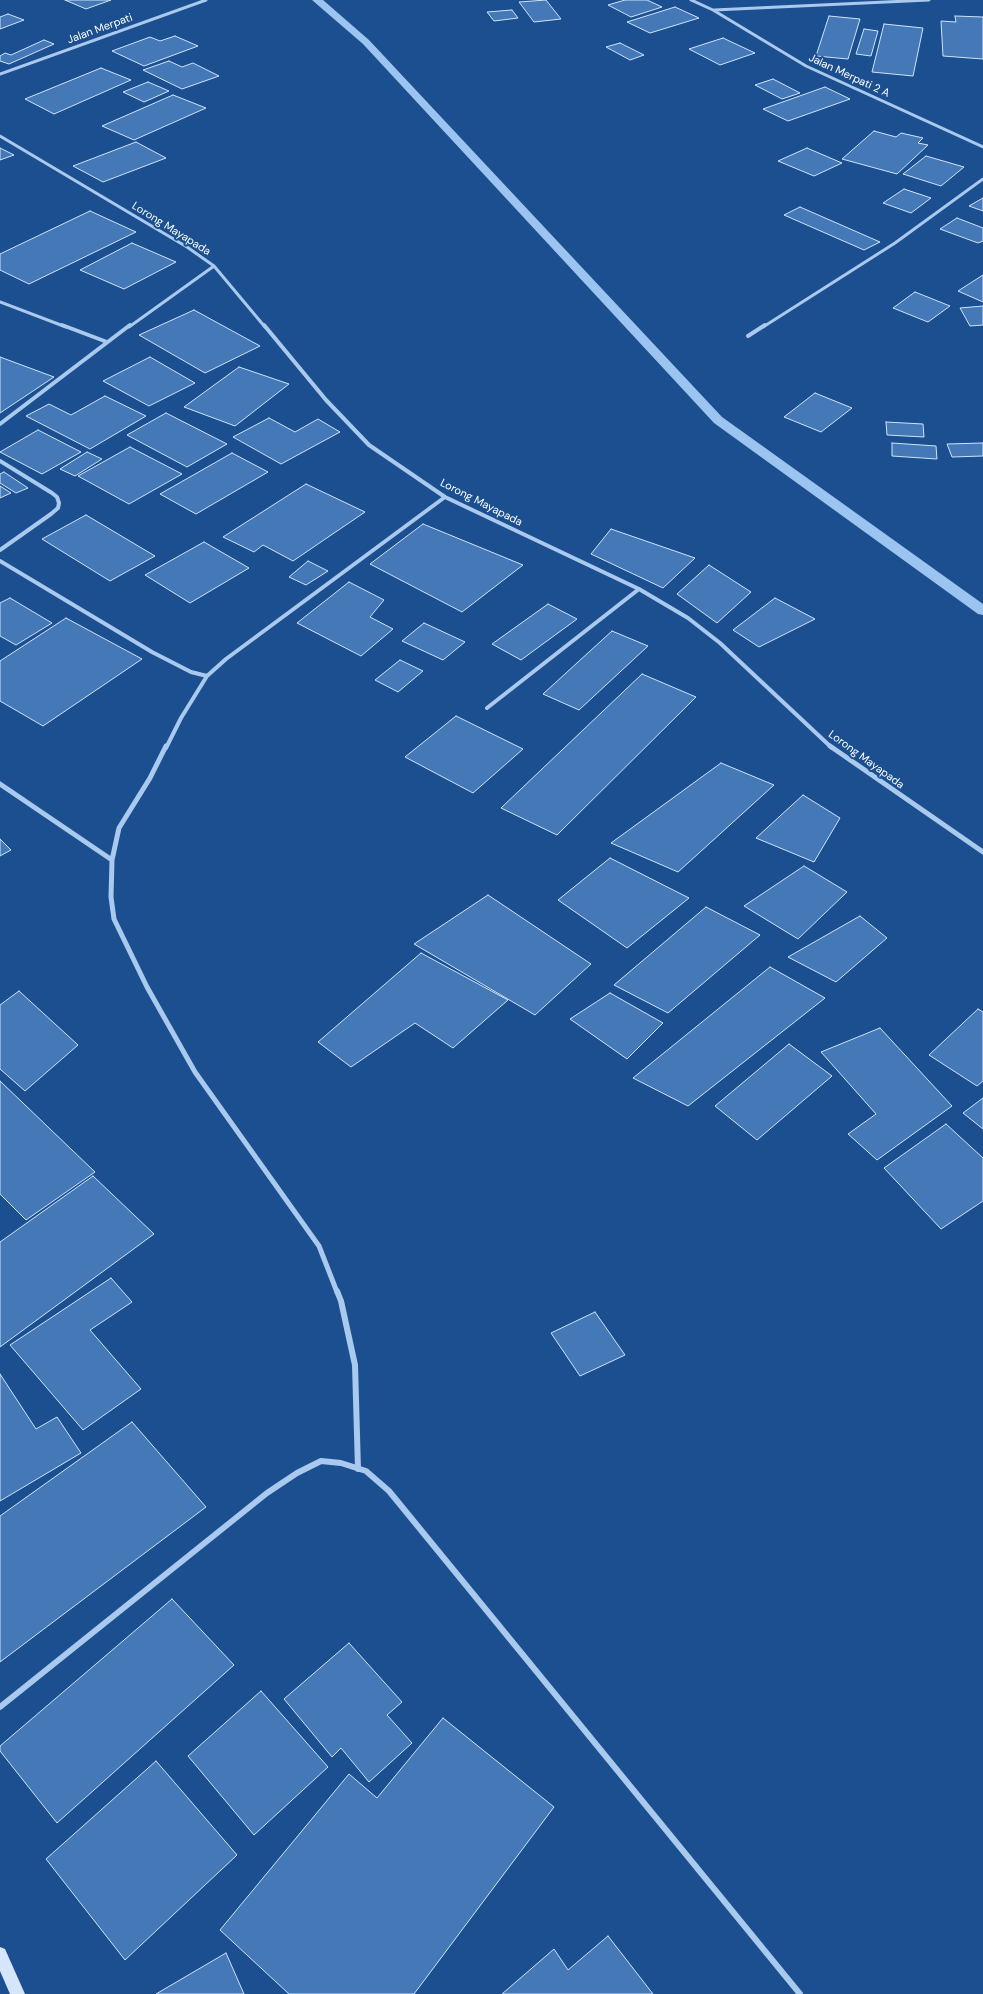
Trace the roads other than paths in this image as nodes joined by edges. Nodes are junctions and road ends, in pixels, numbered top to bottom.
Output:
1 (206, 0) edge
2 (691, 0) edge
3 (929, 0) edge
4 (713, 10) junction
5 (0, 74) edge
6 (0, 136) edge
7 (983, 147) edge
8 (983, 179) edge
9 (214, 266) junction
10 (0, 302) edge
11 (748, 336) dead end
12 (107, 342) junction
13 (0, 424) edge
14 (0, 461) edge
15 (445, 497) junction
16 (0, 550) edge
17 (0, 561) edge
18 (639, 589) junction
19 (206, 676) junction
20 (487, 708) dead end
21 (0, 784) edge
22 (983, 852) edge
23 (112, 860) junction
24 (358, 1469) junction
25 (0, 1707) edge
26 (0, 1954) edge
27 (18, 1994) edge
28 (800, 1994) edge

1 - 5 street, Jalan Merpati
2 - 4 street, Jalan Merpati 2 A
3 - 4 street, Jalan Merpati 2 A
4 - 7 street, Jalan Merpati 2 A
6 - 9 street, Lorong Mayapada
8 - 11 street
9 - 12 street
9 - 15 street, Lorong Mayapada
10 - 12 street
12 - 13 street
14 - 16 street
15 - 18 street, Lorong Mayapada
15 - 19 street
17 - 19 street
18 - 20 street
18 - 22 street, Lorong Mayapada
19 - 23 street
21 - 23 street
23 - 24 street
24 - 25 street
24 - 28 street
26 - 27 street

